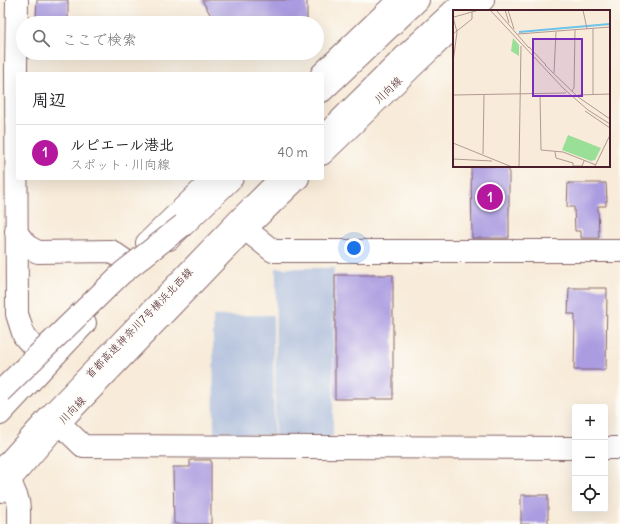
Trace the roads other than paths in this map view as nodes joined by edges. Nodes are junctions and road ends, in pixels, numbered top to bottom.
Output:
1 (17, 0) edge
2 (399, 0) edge
3 (418, 0) edge
4 (465, 0) edge
5 (483, 0) edge
6 (454, 10) edge
7 (473, 10) edge
8 (453, 11) edge
9 (453, 28) edge
10 (8, 71) edge
11 (324, 72) edge
12 (324, 89) edge
13 (324, 136) edge
14 (324, 152) edge
15 (212, 180) edge
16 (230, 180) edge
17 (279, 180) edge
18 (296, 180) edge
19 (183, 225) junction
20 (245, 229) junction
21 (16, 232) junction
22 (620, 251) edge
23 (127, 262) junction
24 (38, 352) junction
25 (0, 393) edge
26 (0, 414) edge
27 (59, 423) junction
28 (572, 448) edge
29 (608, 448) edge
30 (620, 448) edge
31 (3, 481) edge
32 (0, 499) edge
33 (19, 524) edge

1 - 10 main road
2 - 11 main road
3 - 12 main road
4 - 6 main road
5 - 7 main road
8 - 13 main road
9 - 14 main road, 川向線
10 - 21 main road
15 - 23 main road
16 - 19 main road
17 - 31 main road, 首都高速神奈川7号横浜北西線
18 - 20 main road, 川向線
19 - 25 main road, bridge
19 - 26 main road, bridge
20 - 22 main road
20 - 27 main road, 川向線
21 - 23 main road
21 - 24 main road
23 - 24 main road
24 - 25 main road
27 - 28 main road
27 - 31 main road, 川向線
29 - 30 main road
31 - 33 main road
32 - 33 main road

